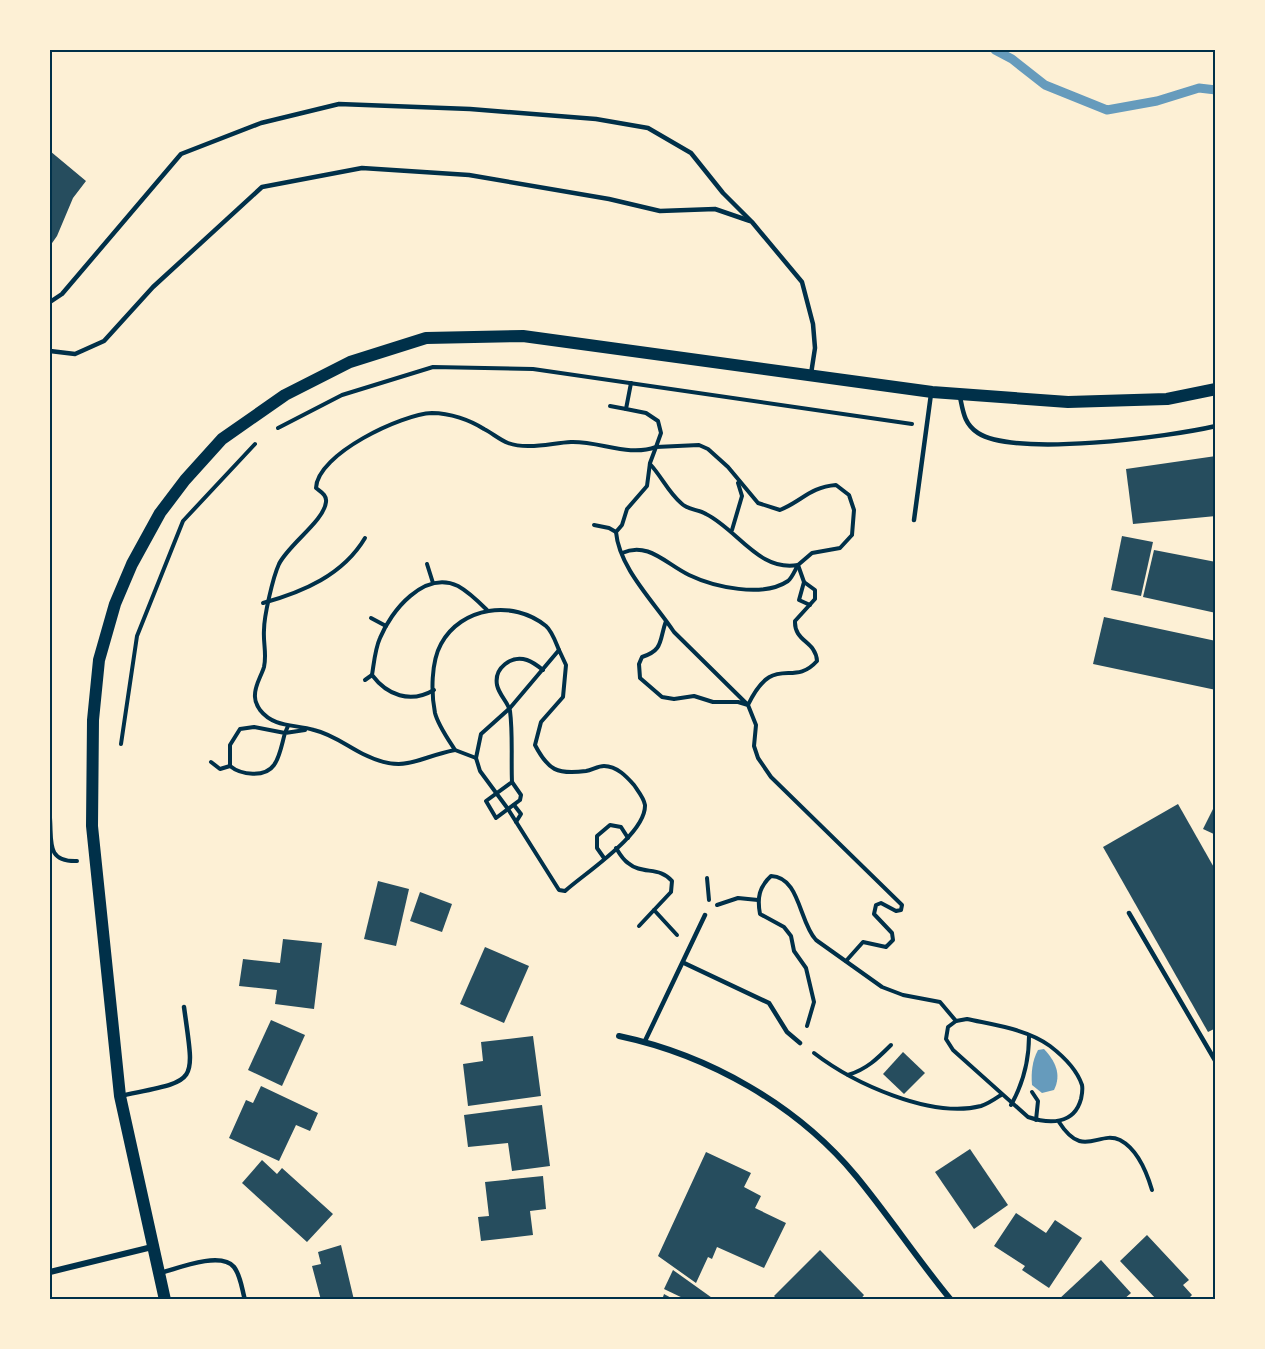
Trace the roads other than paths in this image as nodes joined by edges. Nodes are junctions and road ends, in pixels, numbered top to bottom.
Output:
1 (752, 222) junction
2 (50, 302) edge
3 (50, 351) edge
4 (811, 374) junction
5 (1215, 389) edge
6 (932, 392) junction
7 (960, 395) junction
8 (1215, 426) edge
9 (914, 520) dead end
10 (1129, 913) dead end
11 (705, 915) road end
12 (684, 963) junction
13 (184, 1006) dead end
14 (619, 1036) dead end
15 (645, 1041) junction
16 (800, 1043) road end
17 (1215, 1062) edge
18 (120, 1096) junction
19 (152, 1247) junction
20 (50, 1272) edge
21 (158, 1273) junction
22 (165, 1299) edge
23 (245, 1299) edge
24 (951, 1299) edge

1 - 2 lane
1 - 3 lane
1 - 4 lane
4 - 6 main road
4 - 18 main road
5 - 7 main road
6 - 7 main road
6 - 9 lane
7 - 8 lane
10 - 17 lane
11 - 12 lane
12 - 15 lane
12 - 16 lane
13 - 18 lane
14 - 15 street
15 - 24 street
18 - 19 main road
19 - 20 street
19 - 21 main road
21 - 22 main road
21 - 23 lane

